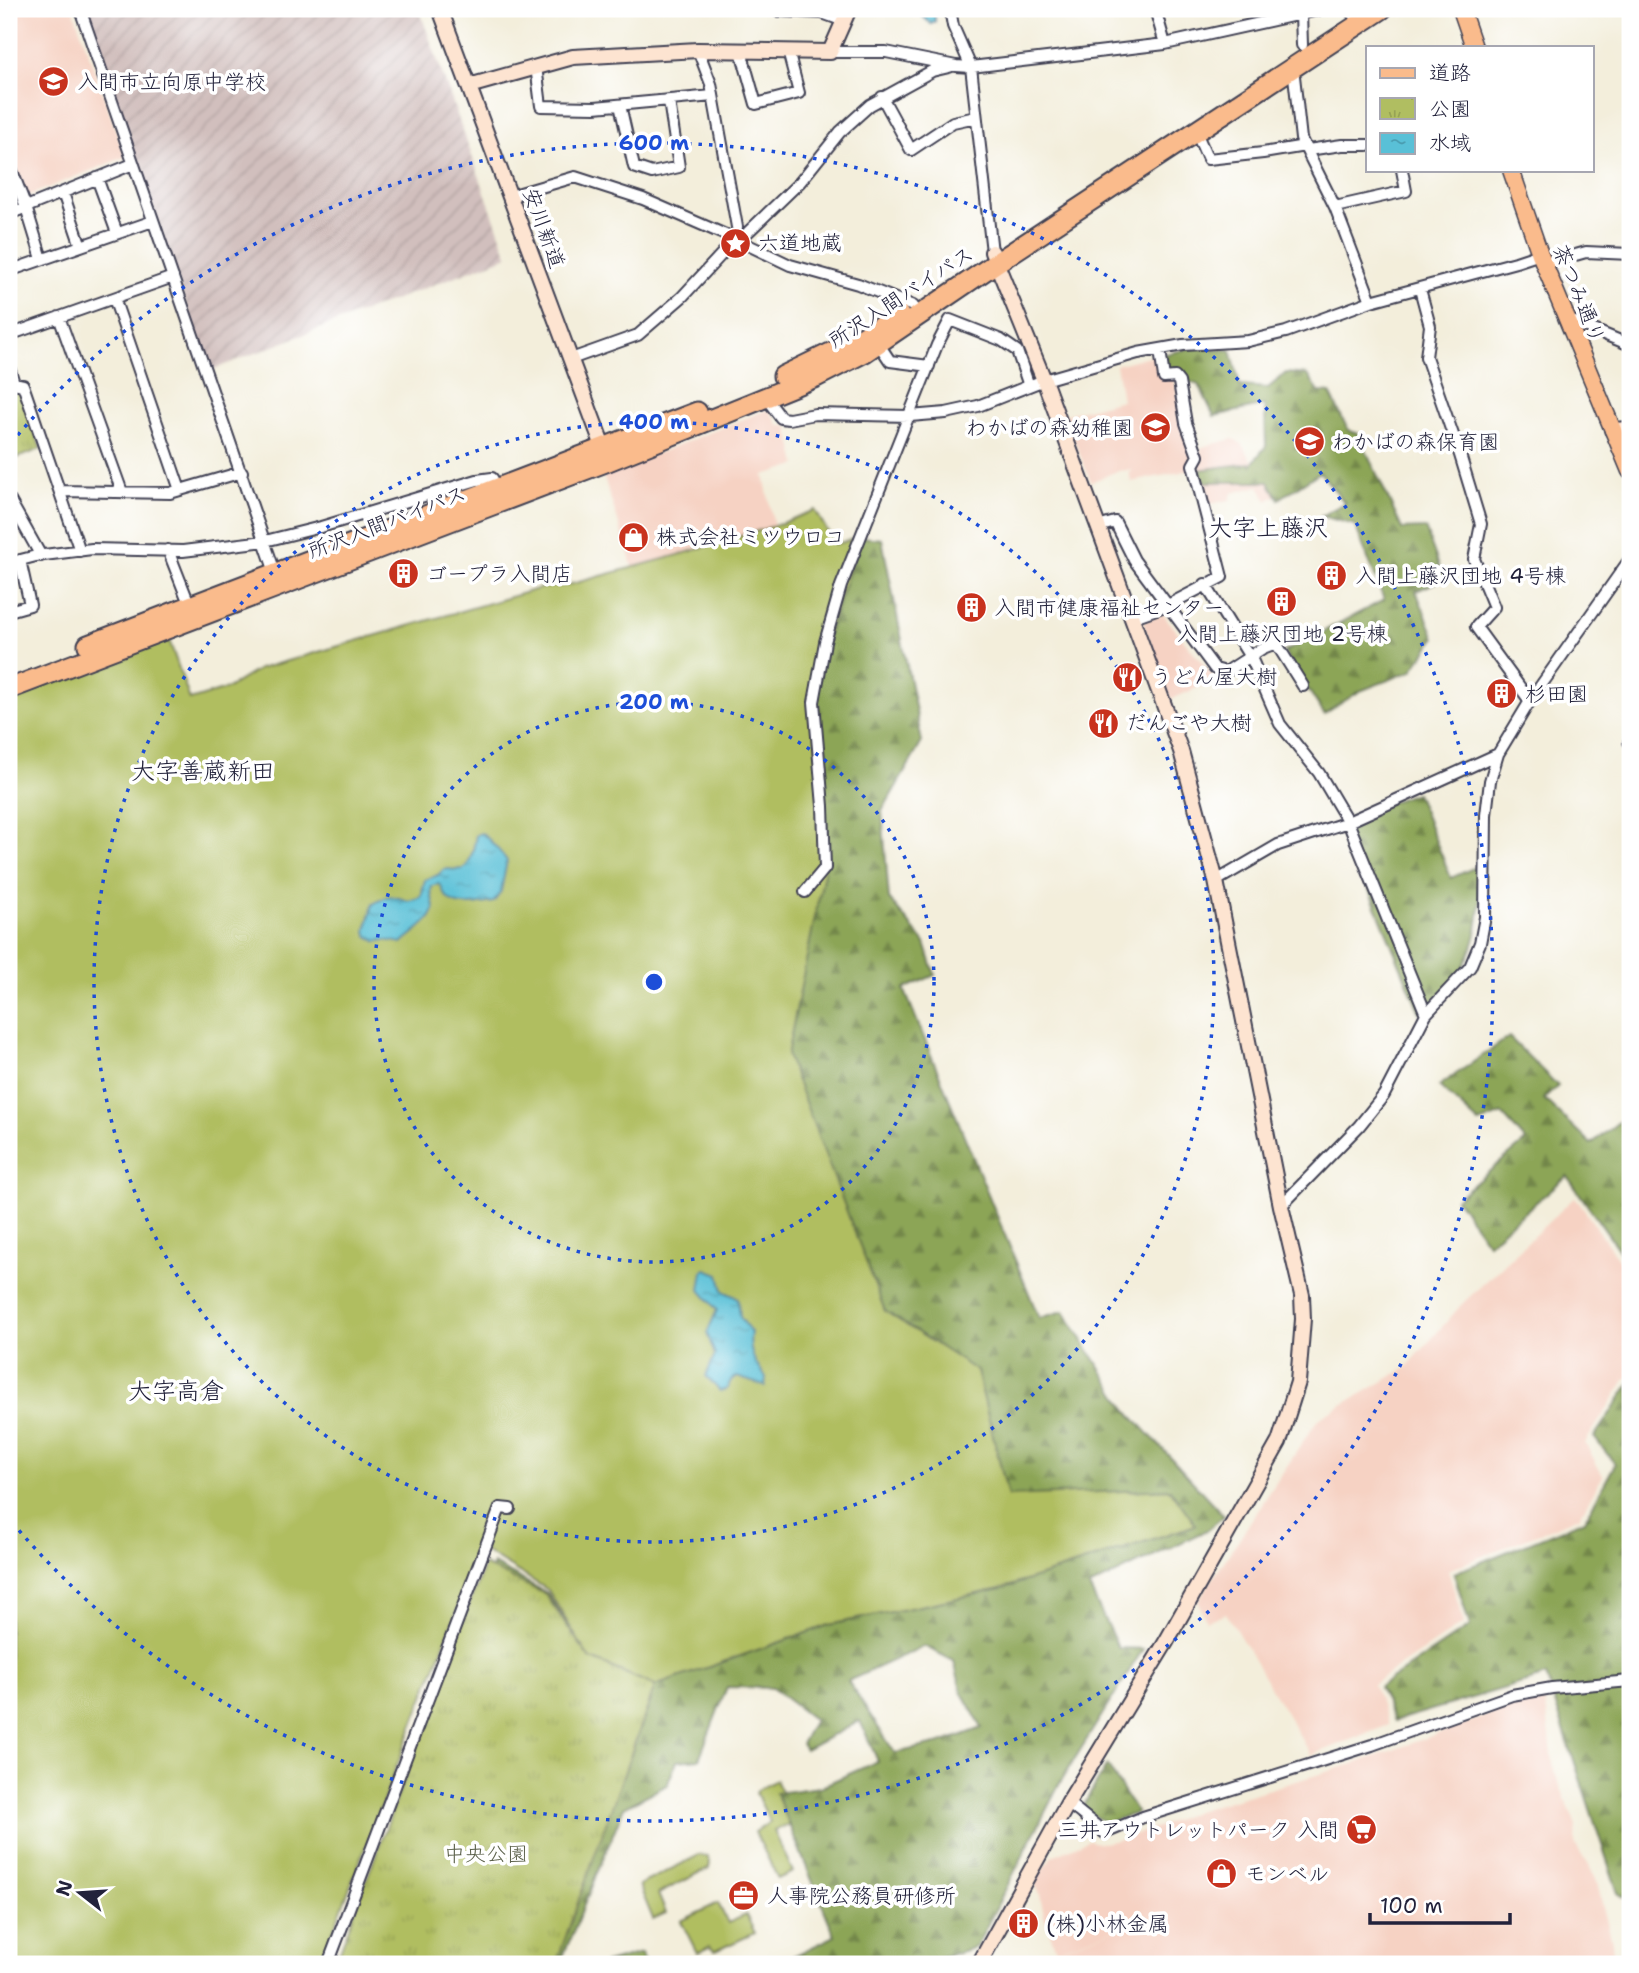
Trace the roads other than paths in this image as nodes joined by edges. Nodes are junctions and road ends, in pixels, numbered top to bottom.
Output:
1 (80, 9) edge
2 (440, 9) edge
3 (778, 9) edge
4 (950, 9) edge
5 (1155, 9) edge
6 (1258, 9) edge
7 (1323, 9) edge
8 (1382, 9) edge
9 (1461, 9) edge
10 (802, 10) edge
11 (1353, 10) edge
12 (1301, 13) junction
13 (847, 15) edge
14 (1259, 22) junction
15 (1165, 44) junction
16 (1302, 45) junction
17 (1474, 46) edge
18 (698, 50) junction
19 (741, 51) junction
20 (788, 51) junction
21 (830, 52) junction
22 (536, 66) junction
23 (956, 66) junction
24 (1293, 66) junction
25 (971, 67) junction
26 (469, 86) junction
27 (713, 96) junction
28 (882, 97) junction
29 (669, 101) junction
30 (620, 105) junction
31 (976, 117) junction
32 (1195, 130) junction
33 (1366, 145) edge
34 (1307, 148) junction
35 (9, 163) edge
36 (133, 164) junction
37 (1402, 172) edge
38 (1512, 172) edge
39 (97, 178) junction
40 (63, 192) junction
41 (510, 196) junction
42 (26, 207) junction
43 (1335, 207) junction
44 (9, 214) edge
45 (153, 221) junction
46 (737, 227) junction
47 (748, 232) junction
48 (117, 233) junction
49 (729, 240) junction
50 (746, 244) junction
51 (80, 246) junction
52 (1630, 254) edge
53 (994, 257) junction
54 (42, 259) junction
55 (1542, 259) junction
56 (9, 271) edge
57 (173, 277) junction
58 (1420, 289) junction
59 (114, 298) junction
60 (1371, 301) junction
61 (913, 306) junction
62 (59, 317) junction
63 (1565, 318) junction
64 (9, 335) edge
65 (878, 343) junction
66 (1630, 345) edge
67 (1160, 349) junction
68 (571, 359) junction
69 (929, 366) junction
70 (9, 367) edge
71 (1044, 380) junction
72 (12, 384) edge
73 (1029, 386) junction
74 (766, 398) junction
75 (909, 416) junction
76 (1630, 429) edge
77 (1612, 430) junction
78 (606, 454) junction
79 (1630, 471) edge
80 (242, 472) junction
81 (497, 487) junction
82 (180, 490) junction
83 (61, 491) junction
84 (122, 492) junction
85 (9, 499) edge
86 (1098, 527) junction
87 (265, 541) junction
88 (168, 550) junction
89 (80, 551) junction
90 (41, 556) junction
91 (1630, 559) edge
92 (15, 562) edge
93 (278, 580) junction
94 (1205, 584) junction
95 (1168, 605) junction
96 (190, 606) junction
97 (9, 611) edge
98 (1131, 618) junction
99 (1250, 657) junction
100 (9, 676) edge
101 (1303, 686) dead end
102 (9, 689) edge
103 (1530, 701) junction
104 (1498, 754) junction
105 (1348, 822) junction
106 (1216, 881) junction
107 (805, 892) dead end
108 (1426, 1014) junction
109 (1281, 1206) junction
110 (510, 1508) dead end
111 (1630, 1681) edge
112 (1068, 1803) junction
113 (328, 1964) edge
114 (979, 1964) edge

1 - 36 street
2 - 26 street, 安川新道
3 - 10 street
4 - 25 street
5 - 15 street
6 - 14 street
7 - 12 street
8 - 24 highway, 所沢入間バイパス
9 - 17 main road
10 - 13 street
11 - 16 highway, 所沢入間バイパス
12 - 14 street
12 - 16 street
13 - 21 street
14 - 15 street
15 - 25 street
16 - 53 highway, 所沢入間バイパス
18 - 19 street
18 - 22 street
18 - 27 street
19 - 20 street
19 - 20 street
20 - 21 street
21 - 23 street
22 - 26 street
22 - 30 street
23 - 25 street
23 - 28 street
24 - 32 highway, 所沢入間バイパス
24 - 34 street
25 - 31 street
26 - 41 street, 安川新道
27 - 29 street
27 - 46 street
28 - 31 street
28 - 47 street
29 - 30 street
29 - 30 street
31 - 53 street
32 - 34 street
32 - 53 highway, 所沢入間バイパス
33 - 34 street
34 - 43 street
35 - 42 street
36 - 39 street
36 - 45 street
37 - 43 street
38 - 55 main road, 茶つみ通り
39 - 40 street
39 - 48 street
40 - 42 street
40 - 51 street
41 - 49 street
41 - 68 street, 安川新道
42 - 44 street
42 - 54 street
43 - 60 street
45 - 48 street
45 - 57 street
46 - 47 street
46 - 49 street
47 - 50 street
48 - 51 street
49 - 50 street
49 - 68 street
50 - 61 street
51 - 54 street
52 - 55 street
53 - 61 highway, 所沢入間バイパス
53 - 65 highway, 所沢入間バイパス
53 - 71 street
54 - 56 street
55 - 58 street
55 - 63 main road, 茶つみ通り
57 - 59 street
57 - 80 street
58 - 60 street
58 - 103 street
59 - 62 street
59 - 82 street
60 - 67 street
61 - 78 highway, 所沢入間バイパス
62 - 64 street
62 - 84 street
63 - 66 street
63 - 77 main road, 茶つみ通り
65 - 69 street
65 - 74 highway, 所沢入間バイパス
67 - 71 street
67 - 94 street
68 - 78 street, 安川新道
69 - 73 street
69 - 75 street
70 - 72 street
71 - 73 street
71 - 86 street
72 - 83 street
73 - 75 street
74 - 75 street
74 - 78 highway, 所沢入間バイパス
75 - 107 street
76 - 77 street
77 - 79 main road, 茶つみ通り
78 - 81 highway, 所沢入間バイパス
78 - 93 highway, 所沢入間バイパス
80 - 82 street
80 - 87 street
81 - 87 street
81 - 93 highway, 所沢入間バイパス
82 - 84 street
83 - 84 street
83 - 89 street
85 - 90 street
86 - 95 street
86 - 98 street
87 - 88 street
87 - 93 street
88 - 89 street
88 - 96 street
89 - 90 street
90 - 92 street
91 - 103 street
92 - 97 street
93 - 96 highway, 所沢入間バイパス
93 - 102 highway, 所沢入間バイパス
94 - 95 street
94 - 99 street
95 - 98 street
95 - 99 street
96 - 100 highway, 所沢入間バイパス
98 - 106 street
99 - 101 street
99 - 105 street
103 - 104 street
104 - 105 street
104 - 108 street
105 - 106 street
105 - 108 street
106 - 109 street
108 - 109 street
109 - 112 street
110 - 113 street
111 - 112 street
112 - 114 street

